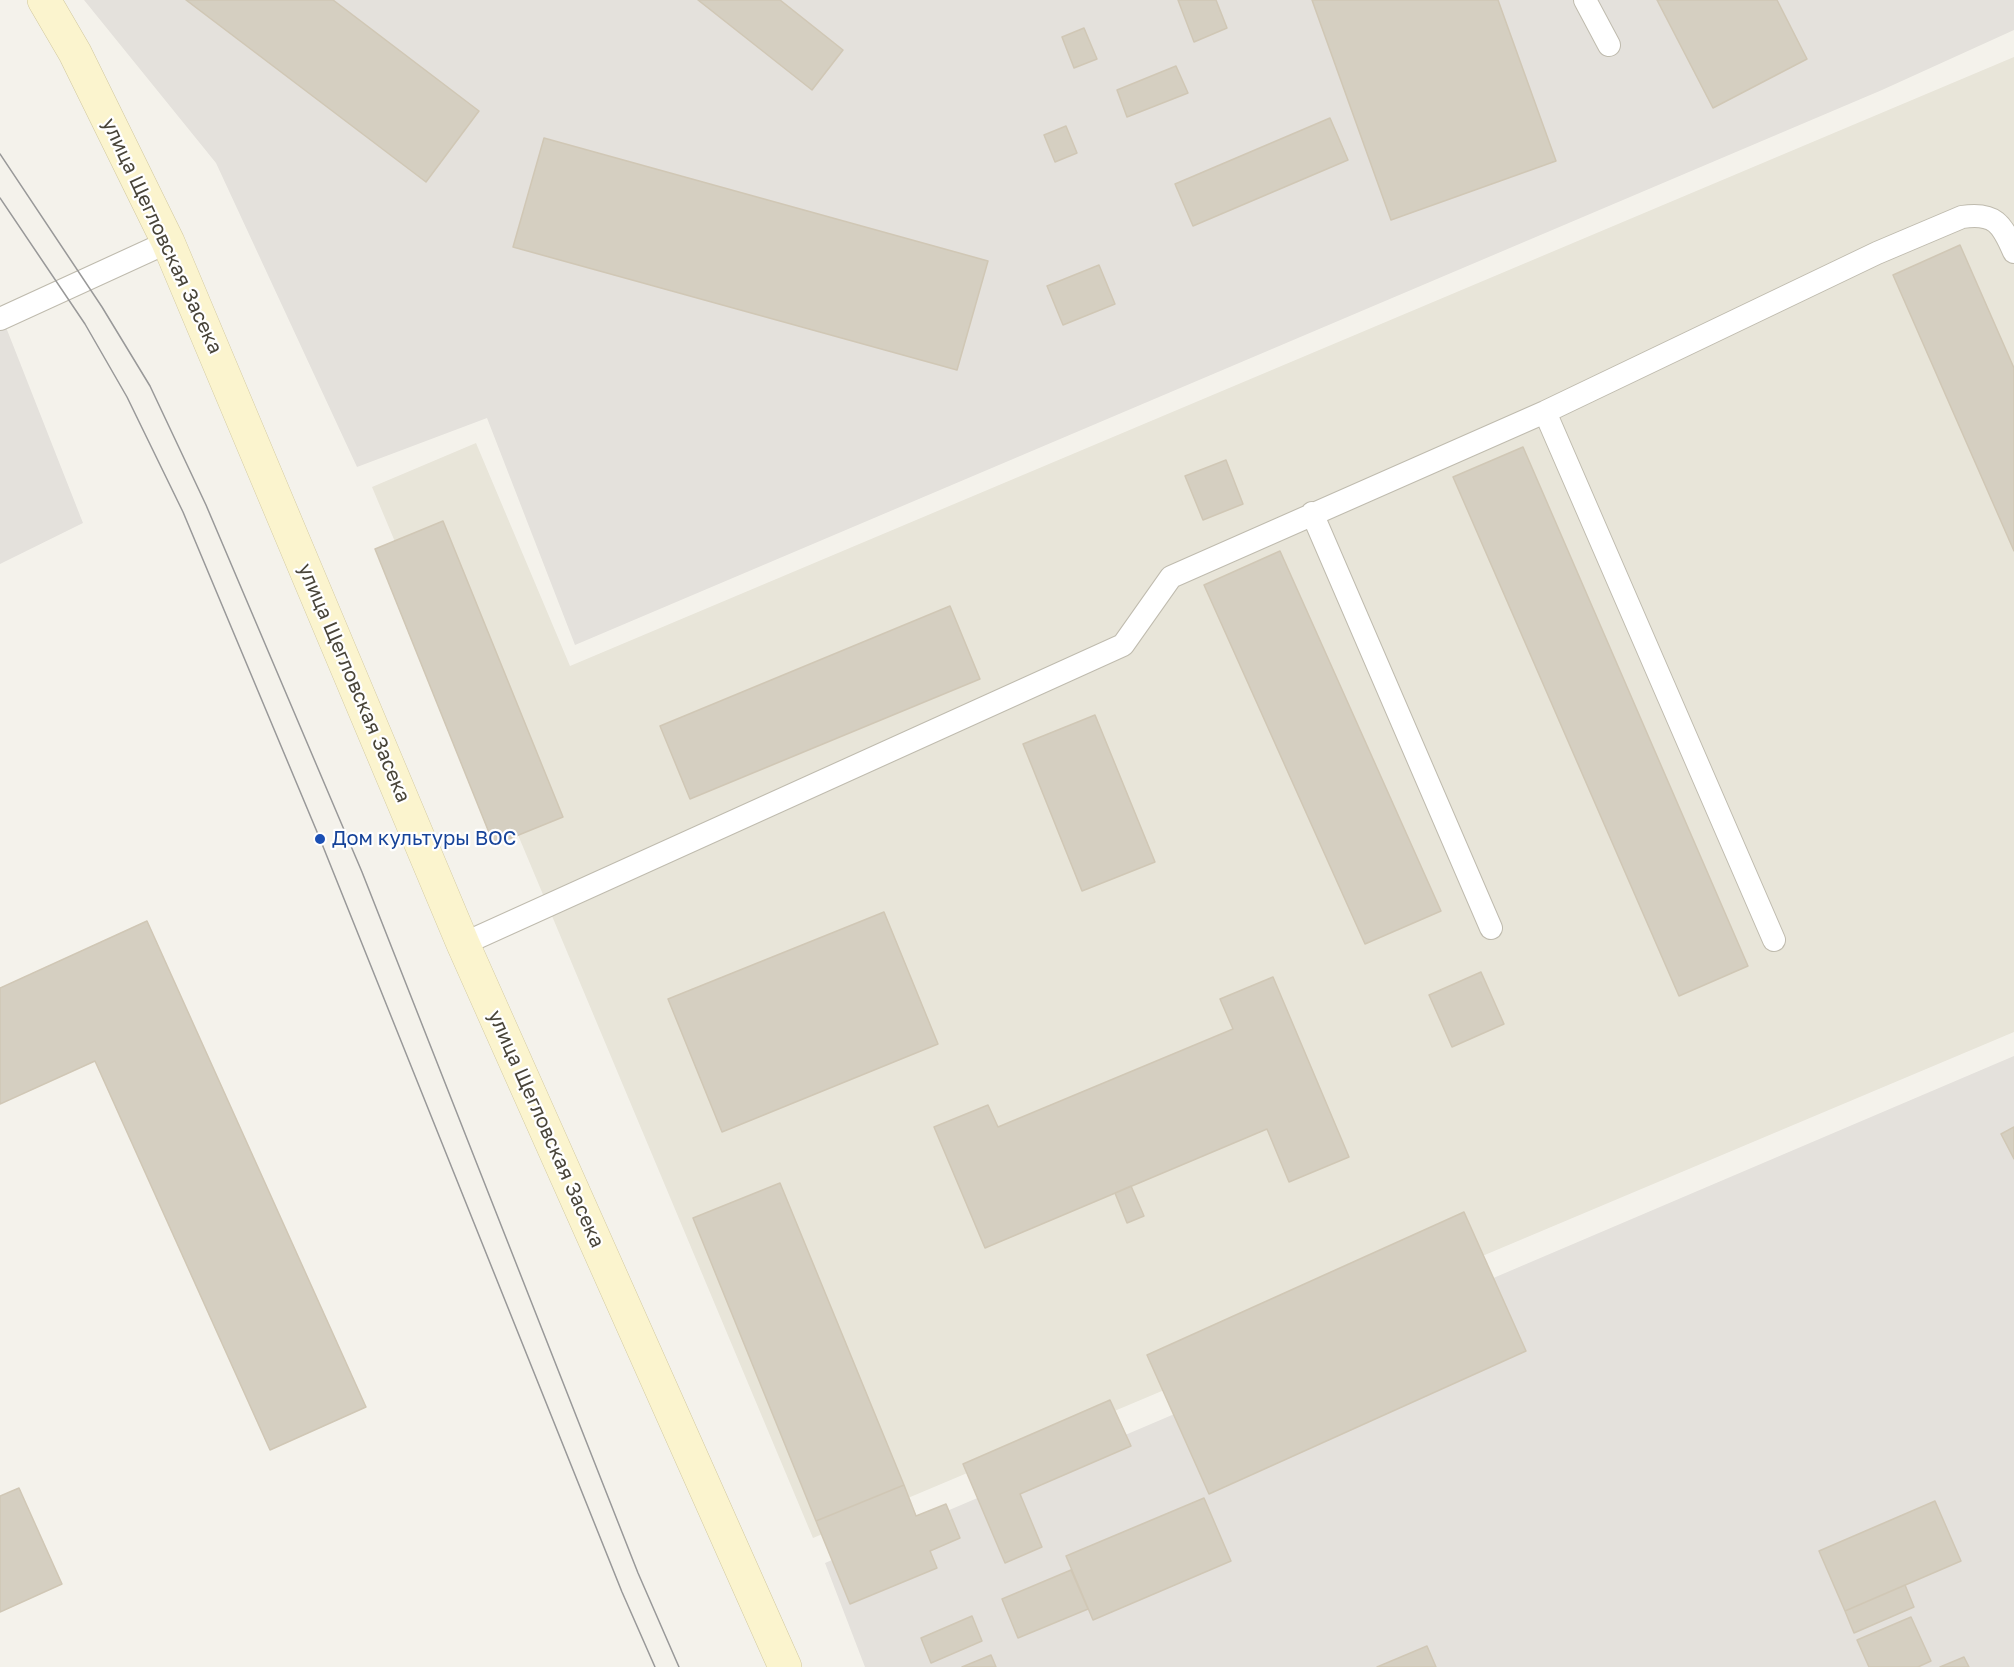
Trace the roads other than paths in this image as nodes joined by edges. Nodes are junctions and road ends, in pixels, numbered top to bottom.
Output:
1 (44, 0) edge
2 (1586, 0) edge
3 (1609, 45) dead end
4 (168, 242) junction
5 (2014, 252) edge
6 (0, 319) edge
7 (1545, 412) junction
8 (1312, 513) junction
9 (1491, 928) dead end
10 (1774, 940) dead end
11 (463, 944) junction
12 (784, 1667) edge

1 - 4 street, улица Щегловская Засека
2 - 3 lane
4 - 6 lane
4 - 11 street, улица Щегловская Засека
5 - 7 lane
7 - 8 lane
7 - 10 lane
8 - 9 lane
8 - 11 lane
11 - 12 street, улица Щегловская Засека

